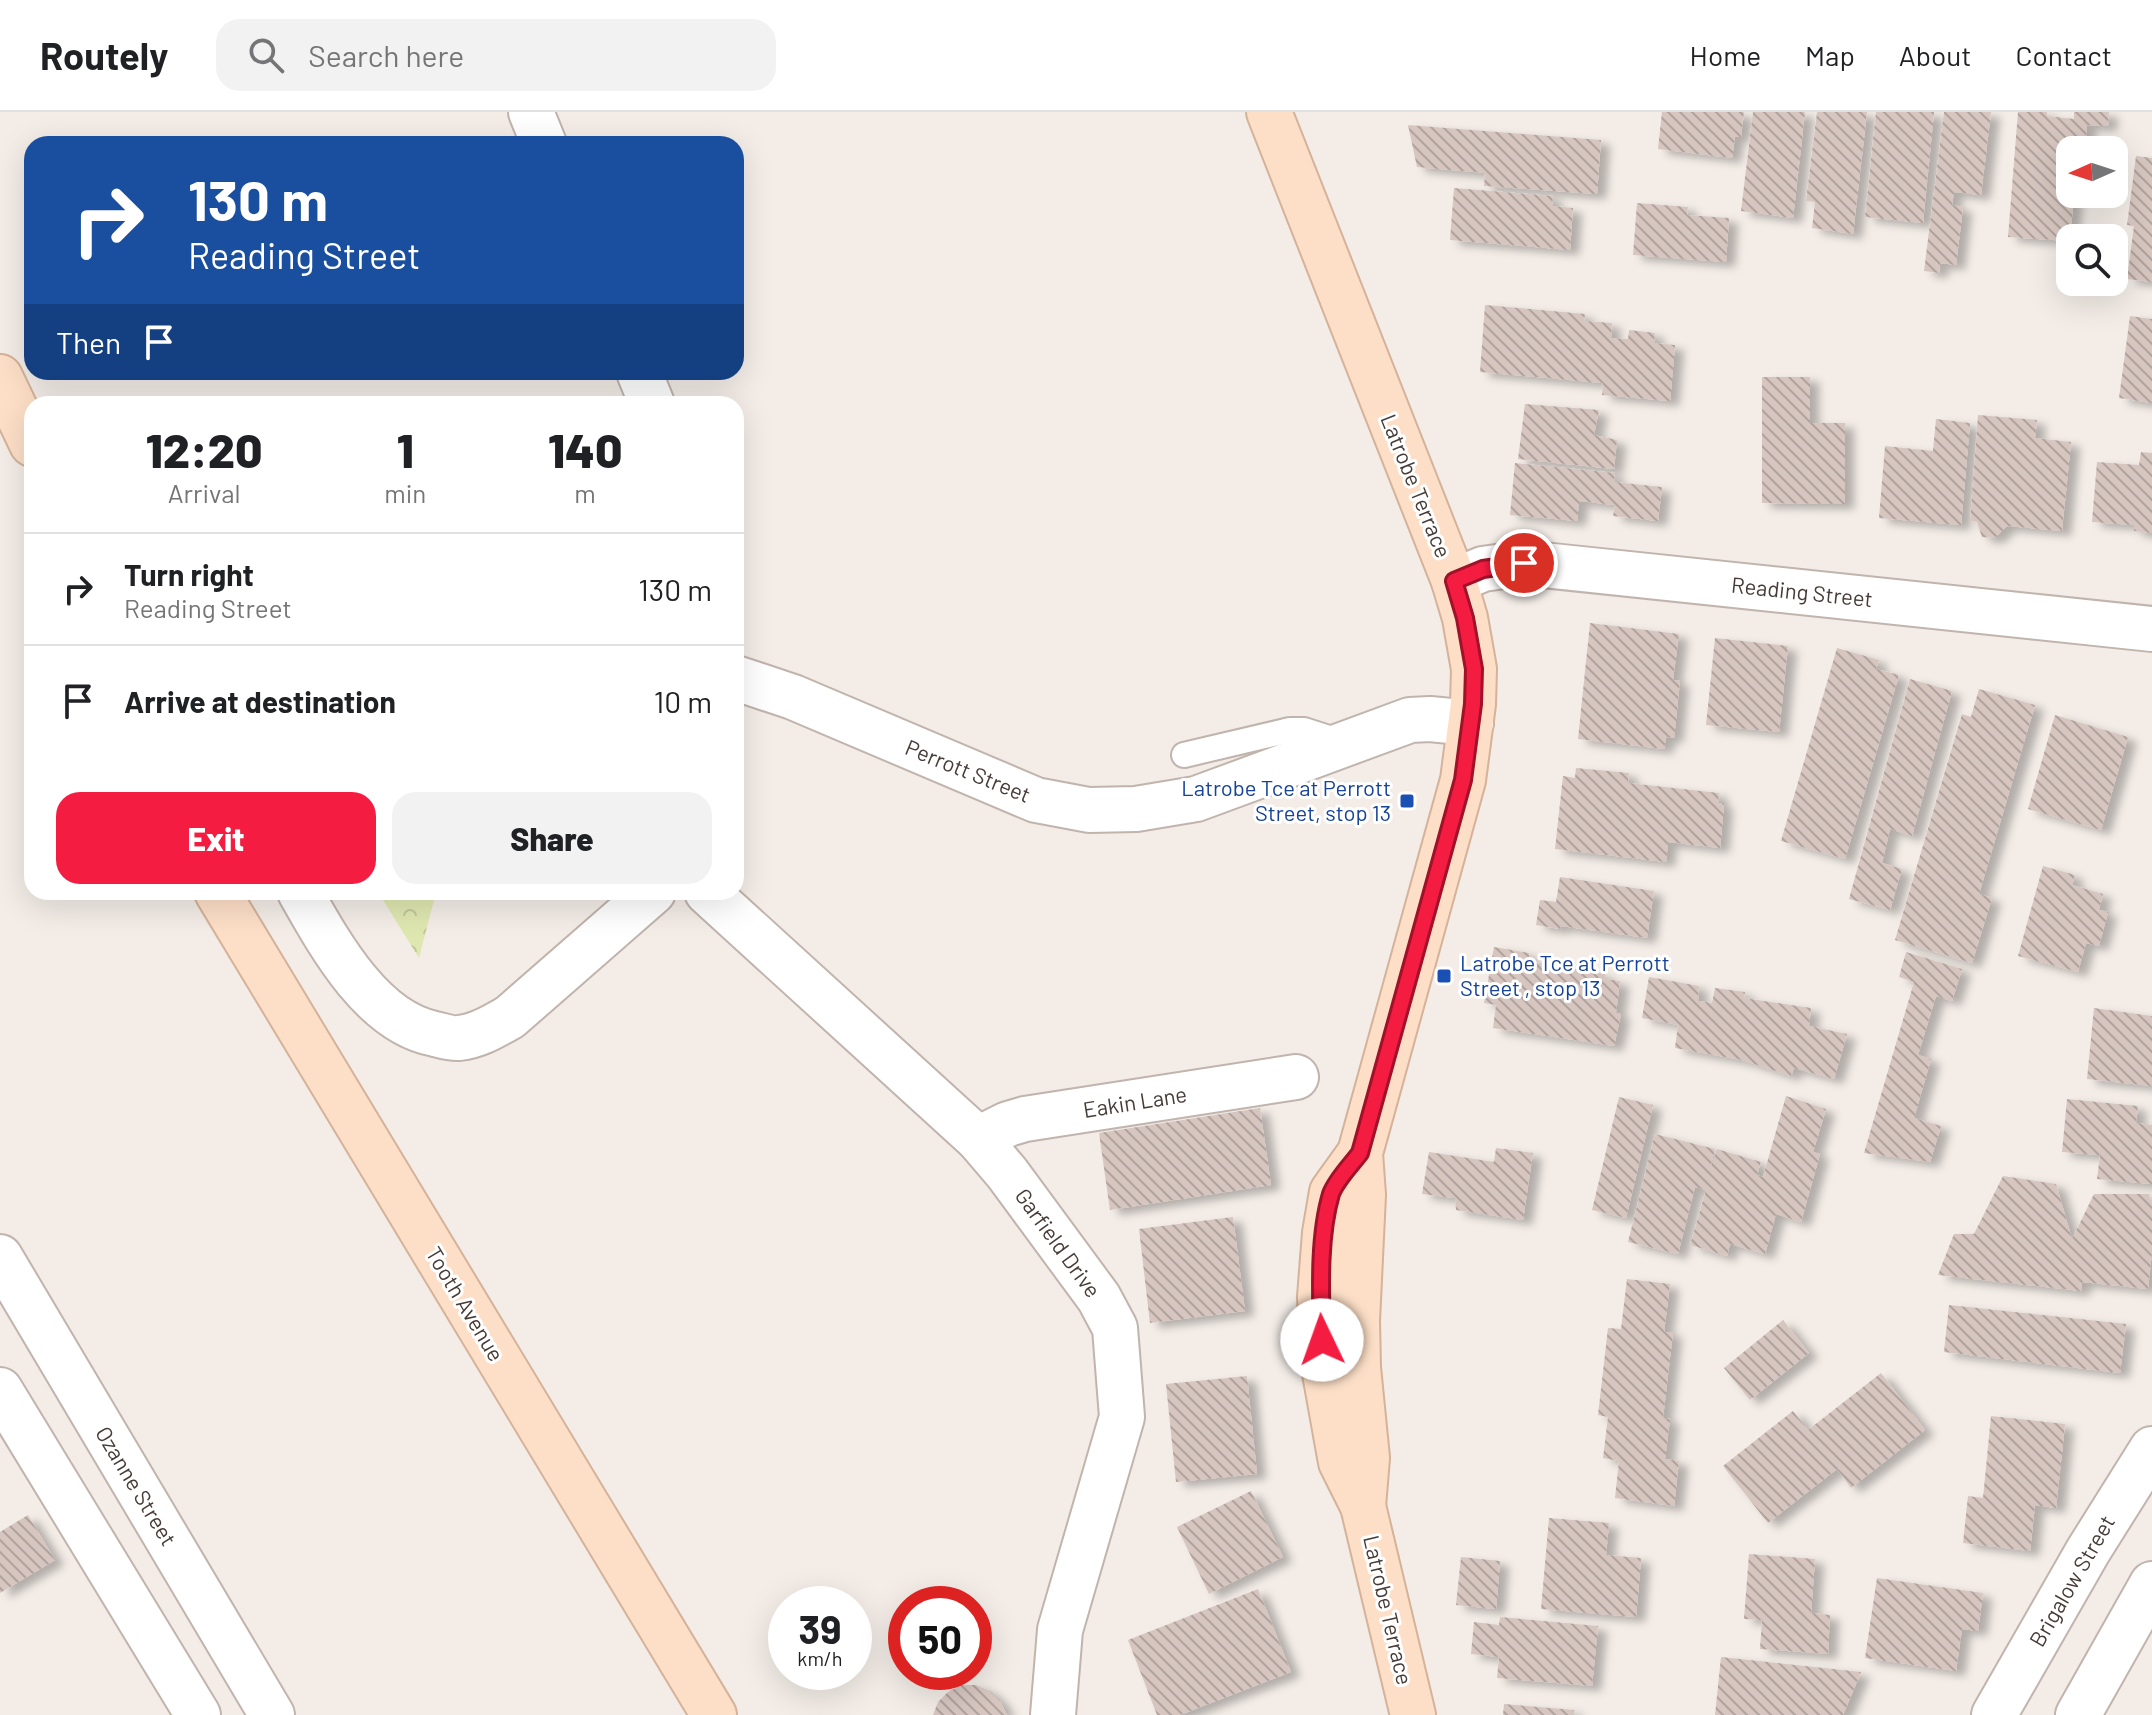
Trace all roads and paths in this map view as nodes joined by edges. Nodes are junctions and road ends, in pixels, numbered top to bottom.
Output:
1 (531, 112) edge
2 (1269, 112) edge
3 (541, 136) edge
4 (1454, 581) junction
5 (2152, 629) edge
6 (744, 680) edge
7 (1471, 723) junction
8 (1345, 744) junction
9 (1184, 755) dead end
10 (222, 900) edge
11 (305, 900) edge
12 (644, 900) edge
13 (716, 900) edge
14 (1296, 1077) dead end
15 (978, 1139) junction
16 (0, 1257) edge
17 (0, 1390) edge
18 (2152, 1449) edge
19 (2152, 1584) edge
20 (198, 1715) edge
21 (272, 1715) edge
22 (714, 1715) edge
23 (1053, 1715) edge
24 (1413, 1715) edge
25 (1994, 1715) edge
26 (2078, 1715) edge

1 - 3 street
2 - 4 main road, Latrobe Terrace
4 - 5 street, Reading Street
4 - 7 main road, Latrobe Terrace
6 - 8 street, Perrott Street
7 - 8 street, Perrott Street
7 - 24 main road, Latrobe Terrace
8 - 9 lane
10 - 22 main road, Tooth Avenue
11 - 12 street
13 - 15 street, Garfield Drive
14 - 15 street, Eakin Lane
15 - 23 street, Garfield Drive
16 - 21 street, Ozanne Street
17 - 20 street
18 - 25 street, Brigalow Street
19 - 26 street

